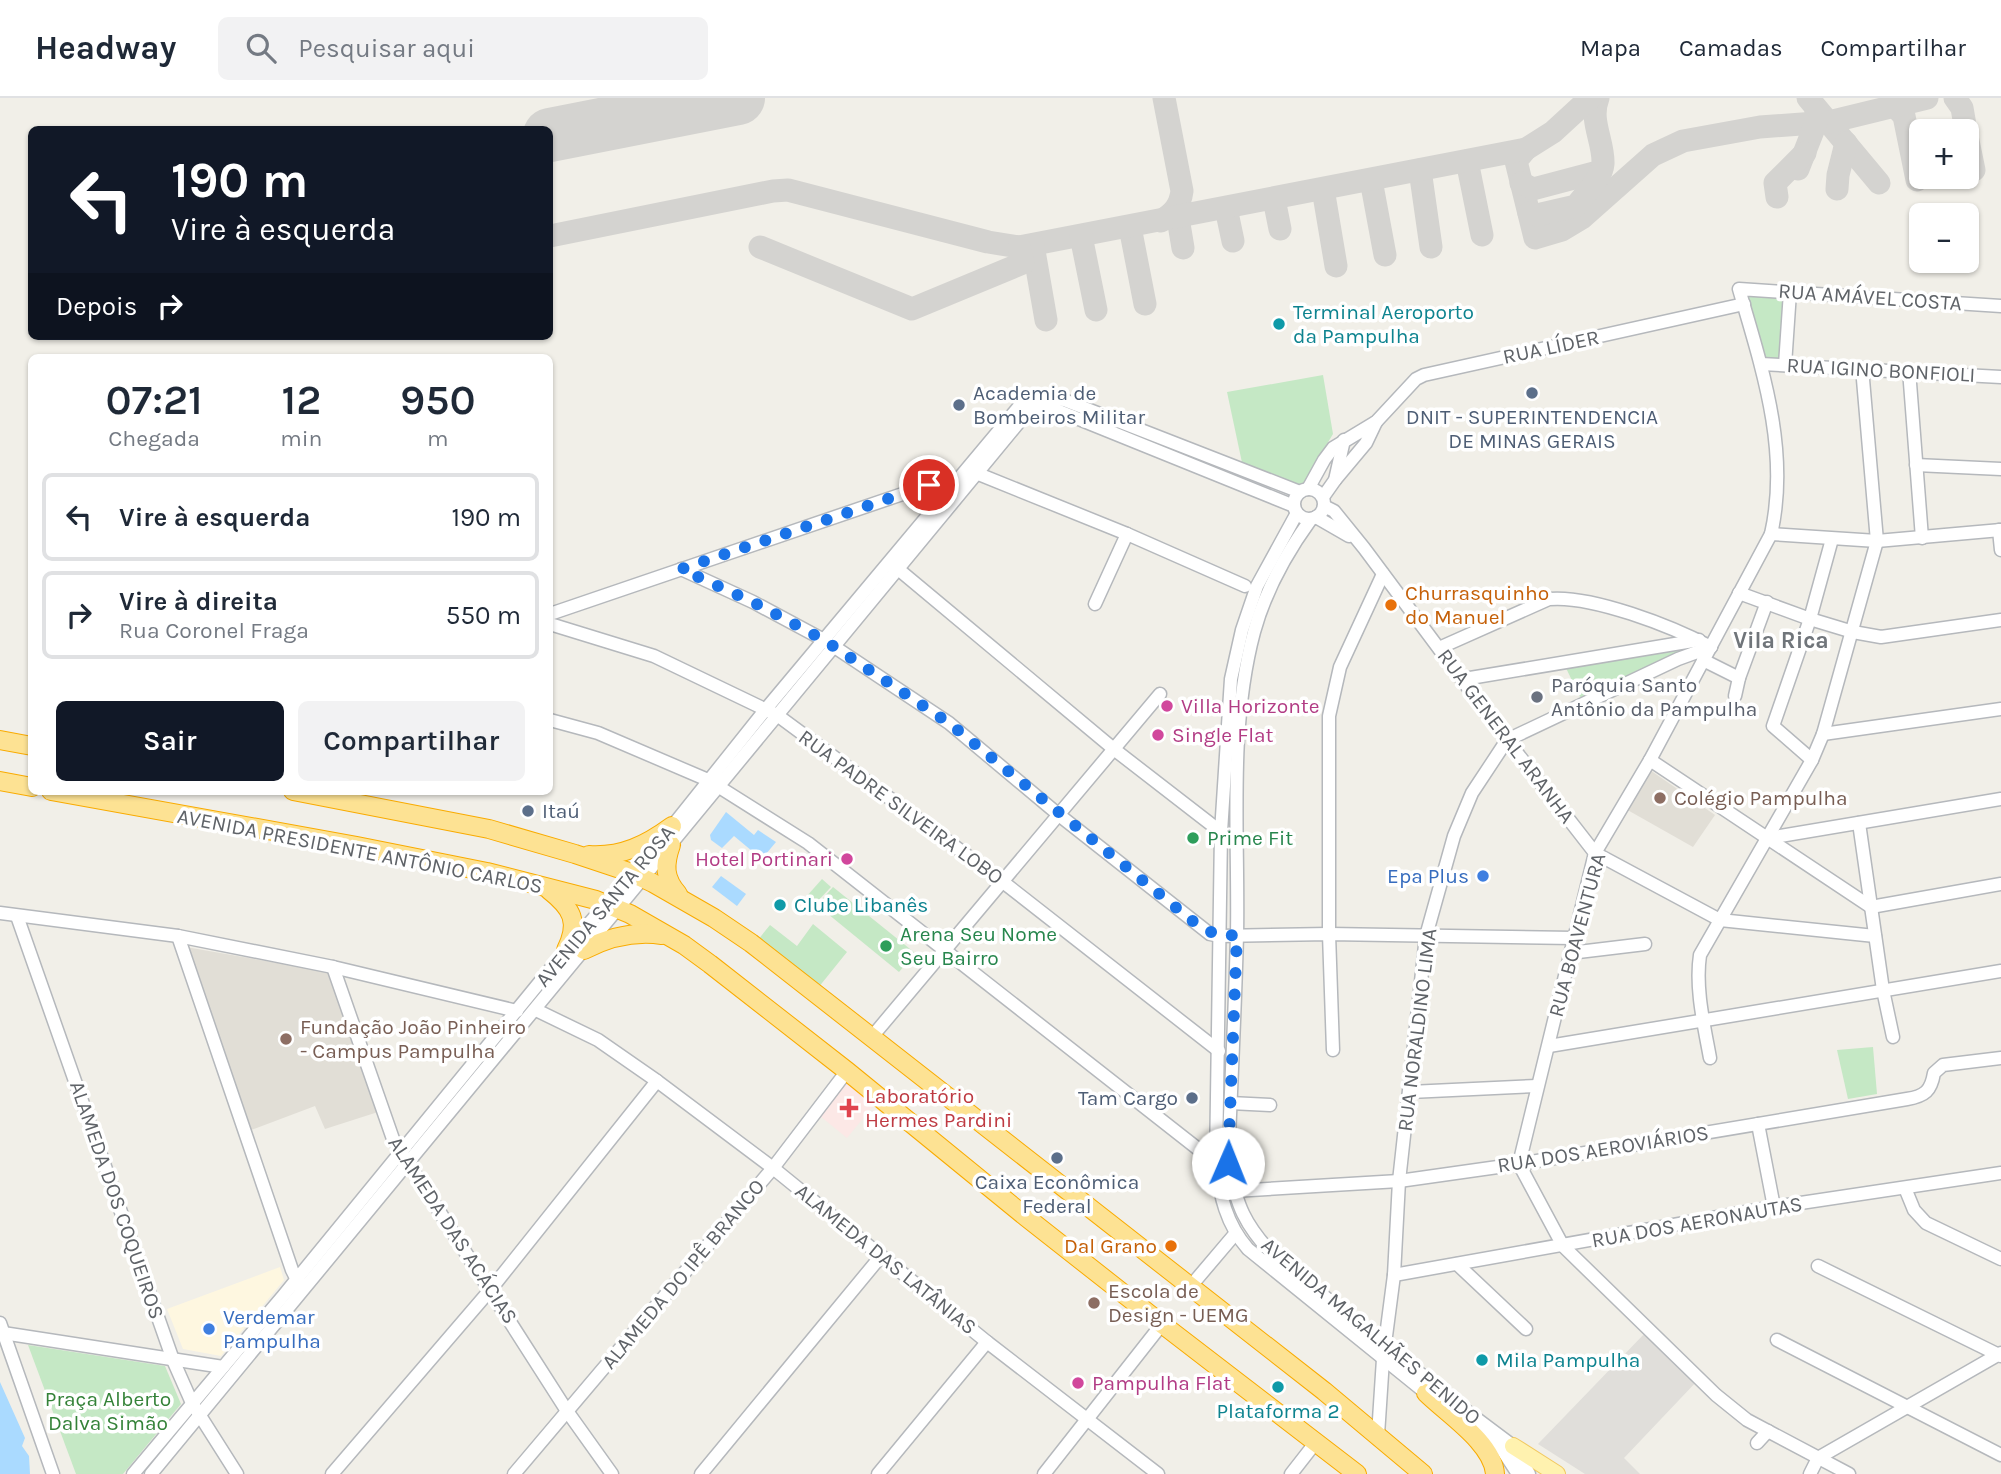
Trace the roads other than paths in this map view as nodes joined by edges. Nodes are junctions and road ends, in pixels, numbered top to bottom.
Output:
1 (1739, 289) joint
2 (1790, 292) junction
3 (1744, 304) junction
4 (2001, 306) edge
5 (1760, 364) junction
6 (1785, 365) junction
7 (1862, 368) junction
8 (1909, 370) junction
9 (2001, 377) edge
10 (1059, 404) junction
11 (1376, 422) junction
12 (1345, 440) junction
13 (1916, 465) junction
14 (2001, 469) edge
15 (973, 471) junction
16 (1335, 480) junction
17 (929, 485) dead end
18 (1304, 490) junction
19 (1323, 501) junction
20 (1295, 509) junction
21 (1314, 518) junction
22 (2000, 530) edge
23 (1127, 534) junction
24 (1772, 534) junction
25 (1832, 538) junction
26 (1922, 538) junction
27 (1877, 541) junction
28 (1364, 548) junction
29 (2001, 550) edge
30 (681, 569) junction
31 (898, 569) junction
32 (1383, 574) junction
33 (1245, 586) dead end
34 (1739, 593) junction
35 (1767, 602) junction
36 (1096, 604) dead end
37 (553, 613) edge
38 (1810, 619) junction
39 (2001, 620) edge
40 (553, 625) edge
41 (1853, 632) junction
42 (1698, 640) junction
43 (1714, 642) junction
44 (828, 643) junction
45 (1439, 648) junction
46 (1703, 660) junction
47 (1739, 678) junction
48 (1464, 679) junction
49 (1160, 694) dead end
50 (1735, 696) dead end
51 (2001, 709) edge
52 (771, 712) junction
53 (553, 721) edge
54 (1823, 734) junction
55 (0, 740) edge
56 (1507, 740) junction
57 (28, 745) edge
58 (1115, 750) junction
59 (1650, 760) junction
60 (1811, 760) junction
61 (0, 781) edge
62 (714, 783) junction
63 (28, 786) edge
64 (73, 795) edge
65 (314, 795) edge
66 (2001, 799) edge
67 (1059, 815) junction
68 (1860, 823) junction
69 (672, 826) junction
70 (1221, 832) junction
71 (1768, 838) junction
72 (671, 845) junction
73 (1595, 853) junction
74 (575, 854) junction
75 (637, 875) junction
76 (1003, 882) junction
77 (2001, 884) edge
78 (546, 888) junction
79 (683, 900) junction
80 (612, 906) junction
81 (1871, 907) junction
82 (0, 913) edge
83 (17, 916) junction
84 (1720, 919) junction
85 (1329, 934) junction
86 (1237, 935) junction
87 (178, 936) junction
88 (669, 936) junction
89 (1220, 936) junction
90 (1426, 936) junction
91 (1875, 936) junction
92 (1574, 938) junction
93 (1645, 944) dead end
94 (575, 950) junction
95 (945, 951) junction
96 (1570, 953) junction
97 (333, 967) junction
98 (2001, 971) edge
99 (1883, 990) junction
100 (536, 1010) junction
101 (517, 1011) junction
102 (1703, 1021) junction
103 (1893, 1037) dead end
104 (871, 1038) junction
105 (1549, 1046) junction
106 (1333, 1050) dead end
107 (1219, 1051) junction
108 (2001, 1057) edge
109 (1710, 1058) dead end
110 (848, 1070) junction
111 (657, 1081) junction
112 (1537, 1086) junction
113 (1410, 1092) junction
114 (1230, 1103) junction
115 (1270, 1105) dead end
116 (1758, 1124) junction
117 (401, 1152) junction
118 (1216, 1163) junction
119 (409, 1164) junction
120 (1519, 1164) junction
121 (773, 1168) junction
122 (2001, 1172) edge
123 (1399, 1181) junction
124 (1905, 1188) junction
125 (1234, 1191) junction
126 (1774, 1207) junction
127 (1235, 1234) junction
128 (1563, 1246) junction
129 (881, 1256) junction
130 (2001, 1259) edge
131 (1457, 1264) junction
132 (1818, 1266) dead end
133 (1394, 1275) junction
134 (300, 1285) junction
135 (1190, 1287) junction
136 (491, 1289) junction
137 (1162, 1324) junction
138 (2, 1328) edge
139 (1525, 1329) dead end
140 (1777, 1340) dead end
141 (986, 1342) junction
142 (1384, 1353) junction
143 (2000, 1354) edge
144 (173, 1360) junction
145 (223, 1367) junction
146 (1426, 1393) junction
147 (192, 1403) junction
148 (1908, 1406) junction
149 (567, 1411) junction
150 (200, 1415) junction
151 (1088, 1419) junction
152 (37, 1428) junction
153 (1768, 1431) junction
154 (1378, 1435) junction
155 (1315, 1442) junction
156 (1757, 1443) dead end
157 (1511, 1453) junction
158 (2001, 1455) edge
159 (1818, 1458) junction
160 (53, 1474) edge
161 (61, 1474) edge
162 (133, 1474) edge
163 (150, 1474) edge
164 (237, 1474) edge
165 (332, 1474) edge
166 (514, 1474) edge
167 (612, 1474) edge
168 (701, 1474) edge
169 (878, 1474) edge
170 (1044, 1474) edge
171 (1158, 1474) edge
172 (1291, 1474) edge
173 (1357, 1474) edge
174 (1423, 1474) edge
175 (1495, 1474) edge
176 (1518, 1474) edge
177 (1529, 1474) edge
178 (1557, 1474) edge
179 (1810, 1474) edge
180 (1849, 1474) edge

1 - 2 street, RUA AMÁVEL COSTA
1 - 3 street, RUA BOAVENTURA
2 - 4 street, RUA AMÁVEL COSTA
2 - 6 street
3 - 5 street, RUA BOAVENTURA
3 - 11 street, RUA LÍDER
5 - 6 street, RUA IGINO BONFIOLI
5 - 24 street, RUA BOAVENTURA
6 - 7 street, RUA IGINO BONFIOLI
7 - 8 street, RUA IGINO BONFIOLI
7 - 27 street
8 - 9 street, RUA IGINO BONFIOLI
8 - 13 street
10 - 15 street, AVENIDA SANTA ROSA
10 - 18 street
10 - 20 street
11 - 12 street, RUA LÍDER
11 - 16 street, RUA LÍDER
12 - 16 street, RUA LÍDER
12 - 18 street, RUA LÍDER
13 - 14 street
13 - 26 street
15 - 23 street
15 - 31 street, AVENIDA SANTA ROSA
15 - 44 street, AVENIDA SANTA ROSA
16 - 19 street, RUA LÍDER
17 - 30 street
18 - 19 street
18 - 20 street
19 - 21 street
19 - 28 street, RUA GENERAL ARANHA
20 - 21 street
20 - 70 street, AVENIDA MAGALHÃES PENIDO
21 - 28 street, RUA GENERAL ARANHA
21 - 86 street, AVENIDA MAGALHÃES PENIDO
22 - 26 street
22 - 29 street
23 - 33 street
23 - 36 street
24 - 25 street
24 - 34 street, RUA BOAVENTURA
25 - 27 street
25 - 38 street
26 - 27 street
27 - 41 street
28 - 32 street, RUA GENERAL ARANHA
30 - 37 street
30 - 44 street
31 - 44 street, AVENIDA SANTA ROSA
31 - 58 street
32 - 45 street, RUA GENERAL ARANHA
32 - 85 street
34 - 35 street
34 - 43 street, RUA BOAVENTURA
35 - 38 street
35 - 47 street
38 - 41 street
38 - 60 street
39 - 41 street
40 - 52 street, RUA PADRE SILVEIRA LOBO
41 - 54 street
42 - 43 street
42 - 45 street
42 - 48 street
43 - 46 street, RUA BOAVENTURA
43 - 56 street
44 - 52 street, AVENIDA SANTA ROSA
44 - 67 street
45 - 48 street, RUA GENERAL ARANHA
46 - 47 street
46 - 59 street, RUA BOAVENTURA
47 - 50 street
48 - 56 street, RUA GENERAL ARANHA
49 - 58 street
51 - 54 street
52 - 62 street, AVENIDA SANTA ROSA
52 - 76 street, RUA PADRE SILVEIRA LOBO
53 - 62 street
54 - 60 street
55 - 57 highway
56 - 73 street, RUA GENERAL ARANHA
56 - 90 street, RUA NORALDINO LIMA
58 - 67 street
58 - 70 street
59 - 71 street
59 - 73 street, RUA BOAVENTURA
60 - 71 street
61 - 63 highway
62 - 69 street, AVENIDA SANTA ROSA
62 - 72 street, AVENIDA SANTA ROSA
62 - 95 street
64 - 78 highway, AVENIDA PRESIDENTE ANTÔNIO CARLOS
65 - 74 highway, AVENIDA PRESIDENTE ANTÔNIO CARLOS
66 - 68 street
67 - 76 street
67 - 89 street
68 - 71 street
68 - 81 street
69 - 74 highway
69 - 75 street, AVENIDA SANTA ROSA
70 - 89 street, AVENIDA MAGALHÃES PENIDO
71 - 81 street
71 - 84 street
72 - 75 street, AVENIDA SANTA ROSA
72 - 79 highway
73 - 84 street, RUA GENERAL ARANHA
73 - 92 street, RUA BOAVENTURA
74 - 75 highway, AVENIDA PRESIDENTE ANTÔNIO CARLOS
75 - 79 highway, AVENIDA PRESIDENTE ANTÔNIO CARLOS
75 - 80 street, AVENIDA SANTA ROSA
76 - 95 street
76 - 107 street, RUA PADRE SILVEIRA LOBO
77 - 81 street
78 - 80 highway, AVENIDA PRESIDENTE ANTÔNIO CARLOS
78 - 94 highway
79 - 104 highway, AVENIDA PRESIDENTE ANTÔNIO CARLOS
80 - 88 highway, AVENIDA PRESIDENTE ANTÔNIO CARLOS
80 - 94 street, AVENIDA SANTA ROSA
81 - 91 street
82 - 83 street
83 - 87 street
83 - 144 street, ALAMEDA DOS COQUEIROS
84 - 91 street, RUA GENERAL ARANHA
84 - 102 street
85 - 86 street
85 - 90 street
85 - 106 street
86 - 89 street
86 - 114 street, AVENIDA MAGALHÃES PENIDO
87 - 97 street
87 - 134 street
88 - 94 highway
88 - 110 highway, AVENIDA PRESIDENTE ANTÔNIO CARLOS
89 - 107 street, AVENIDA MAGALHÃES PENIDO
90 - 92 street
90 - 113 street, RUA NORALDINO LIMA
91 - 99 street
92 - 96 street, RUA BOAVENTURA
93 - 96 street
94 - 100 street, AVENIDA SANTA ROSA
94 - 101 street, AVENIDA SANTA ROSA
95 - 104 street
95 - 118 street
96 - 105 street, RUA BOAVENTURA
97 - 101 street
97 - 117 street, ALAMEDA DAS ACÁCIAS
98 - 99 street
99 - 102 street
99 - 103 street
100 - 111 street, ALAMEDA DAS LATÂNIAS
100 - 119 street, AVENIDA SANTA ROSA
101 - 117 street, AVENIDA SANTA ROSA
102 - 105 street
102 - 109 street
104 - 135 highway, AVENIDA PRESIDENTE ANTÔNIO CARLOS
105 - 112 street, RUA BOAVENTURA
107 - 118 street, AVENIDA MAGALHÃES PENIDO
108 - 116 street, RUA DOS AEROVIÁRIOS
110 - 121 street, ALAMEDA DO IPÊ BRANCO
110 - 137 highway, AVENIDA PRESIDENTE ANTÔNIO CARLOS
111 - 121 street, ALAMEDA DAS LATÂNIAS
111 - 136 street
112 - 113 street
112 - 120 street, RUA BOAVENTURA
113 - 123 street, RUA NORALDINO LIMA
114 - 115 street
114 - 125 street, AVENIDA MAGALHÃES PENIDO
116 - 120 street, RUA DOS AEROVIÁRIOS
116 - 126 street
117 - 119 street, ALAMEDA DAS ACÁCIAS
117 - 134 street, AVENIDA SANTA ROSA
118 - 127 street, AVENIDA MAGALHÃES PENIDO
119 - 134 street, AVENIDA SANTA ROSA
119 - 136 street, ALAMEDA DAS ACÁCIAS
120 - 123 street, RUA DOS AEROVIÁRIOS
120 - 128 street
121 - 129 street, ALAMEDA DAS LATÂNIAS
121 - 149 street, ALAMEDA DO IPÊ BRANCO
122 - 124 street, RUA DOS AERONAUTAS
123 - 125 street, RUA DOS AEROVIÁRIOS
123 - 133 street, RUA NORALDINO LIMA
124 - 126 street, RUA DOS AERONAUTAS
124 - 130 street
125 - 142 street, AVENIDA MAGALHÃES PENIDO
126 - 128 street, RUA DOS AERONAUTAS
127 - 135 street
127 - 142 street, AVENIDA MAGALHÃES PENIDO
128 - 131 street, RUA DOS AERONAUTAS
128 - 153 street
129 - 141 street, ALAMEDA DAS LATÂNIAS
129 - 168 street
131 - 133 street, RUA DOS AERONAUTAS
131 - 139 street
132 - 143 street
133 - 142 street, RUA NORALDINO LIMA
134 - 145 street, AVENIDA SANTA ROSA
134 - 150 street, AVENIDA SANTA ROSA
135 - 154 highway, AVENIDA PRESIDENTE ANTÔNIO CARLOS
136 - 149 street, ALAMEDA DAS ACÁCIAS
136 - 165 street
137 - 151 street
137 - 155 highway, AVENIDA PRESIDENTE ANTÔNIO CARLOS
138 - 144 street
138 - 152 street
140 - 148 street
141 - 151 street, ALAMEDA DAS LATÂNIAS
141 - 169 street
142 - 146 street, AVENIDA MAGALHÃES PENIDO
142 - 154 street, RUA NORALDINO LIMA
142 - 157 street, AVENIDA MAGALHÃES PENIDO
143 - 148 street
144 - 145 street
144 - 147 street, ALAMEDA DOS COQUEIROS
145 - 147 street, AVENIDA SANTA ROSA
146 - 157 street, AVENIDA MAGALHÃES PENIDO
146 - 175 highway
147 - 150 street, ALAMEDA DOS COQUEIROS
147 - 162 street, AVENIDA SANTA ROSA
148 - 158 street
148 - 159 street
149 - 166 street, ALAMEDA DO IPÊ BRANCO
149 - 167 street, ALAMEDA DAS ACÁCIAS
150 - 163 street, AVENIDA SANTA ROSA
150 - 164 street, ALAMEDA DOS COQUEIROS
151 - 170 street
151 - 171 street, ALAMEDA DAS LATÂNIAS
152 - 160 street
152 - 161 street
153 - 156 street
153 - 159 street
154 - 174 highway, AVENIDA PRESIDENTE ANTÔNIO CARLOS
155 - 172 street
155 - 173 highway, AVENIDA PRESIDENTE ANTÔNIO CARLOS
157 - 176 street
157 - 177 street, AVENIDA MAGALHÃES PENIDO
157 - 178 main road
159 - 179 street
159 - 180 street

